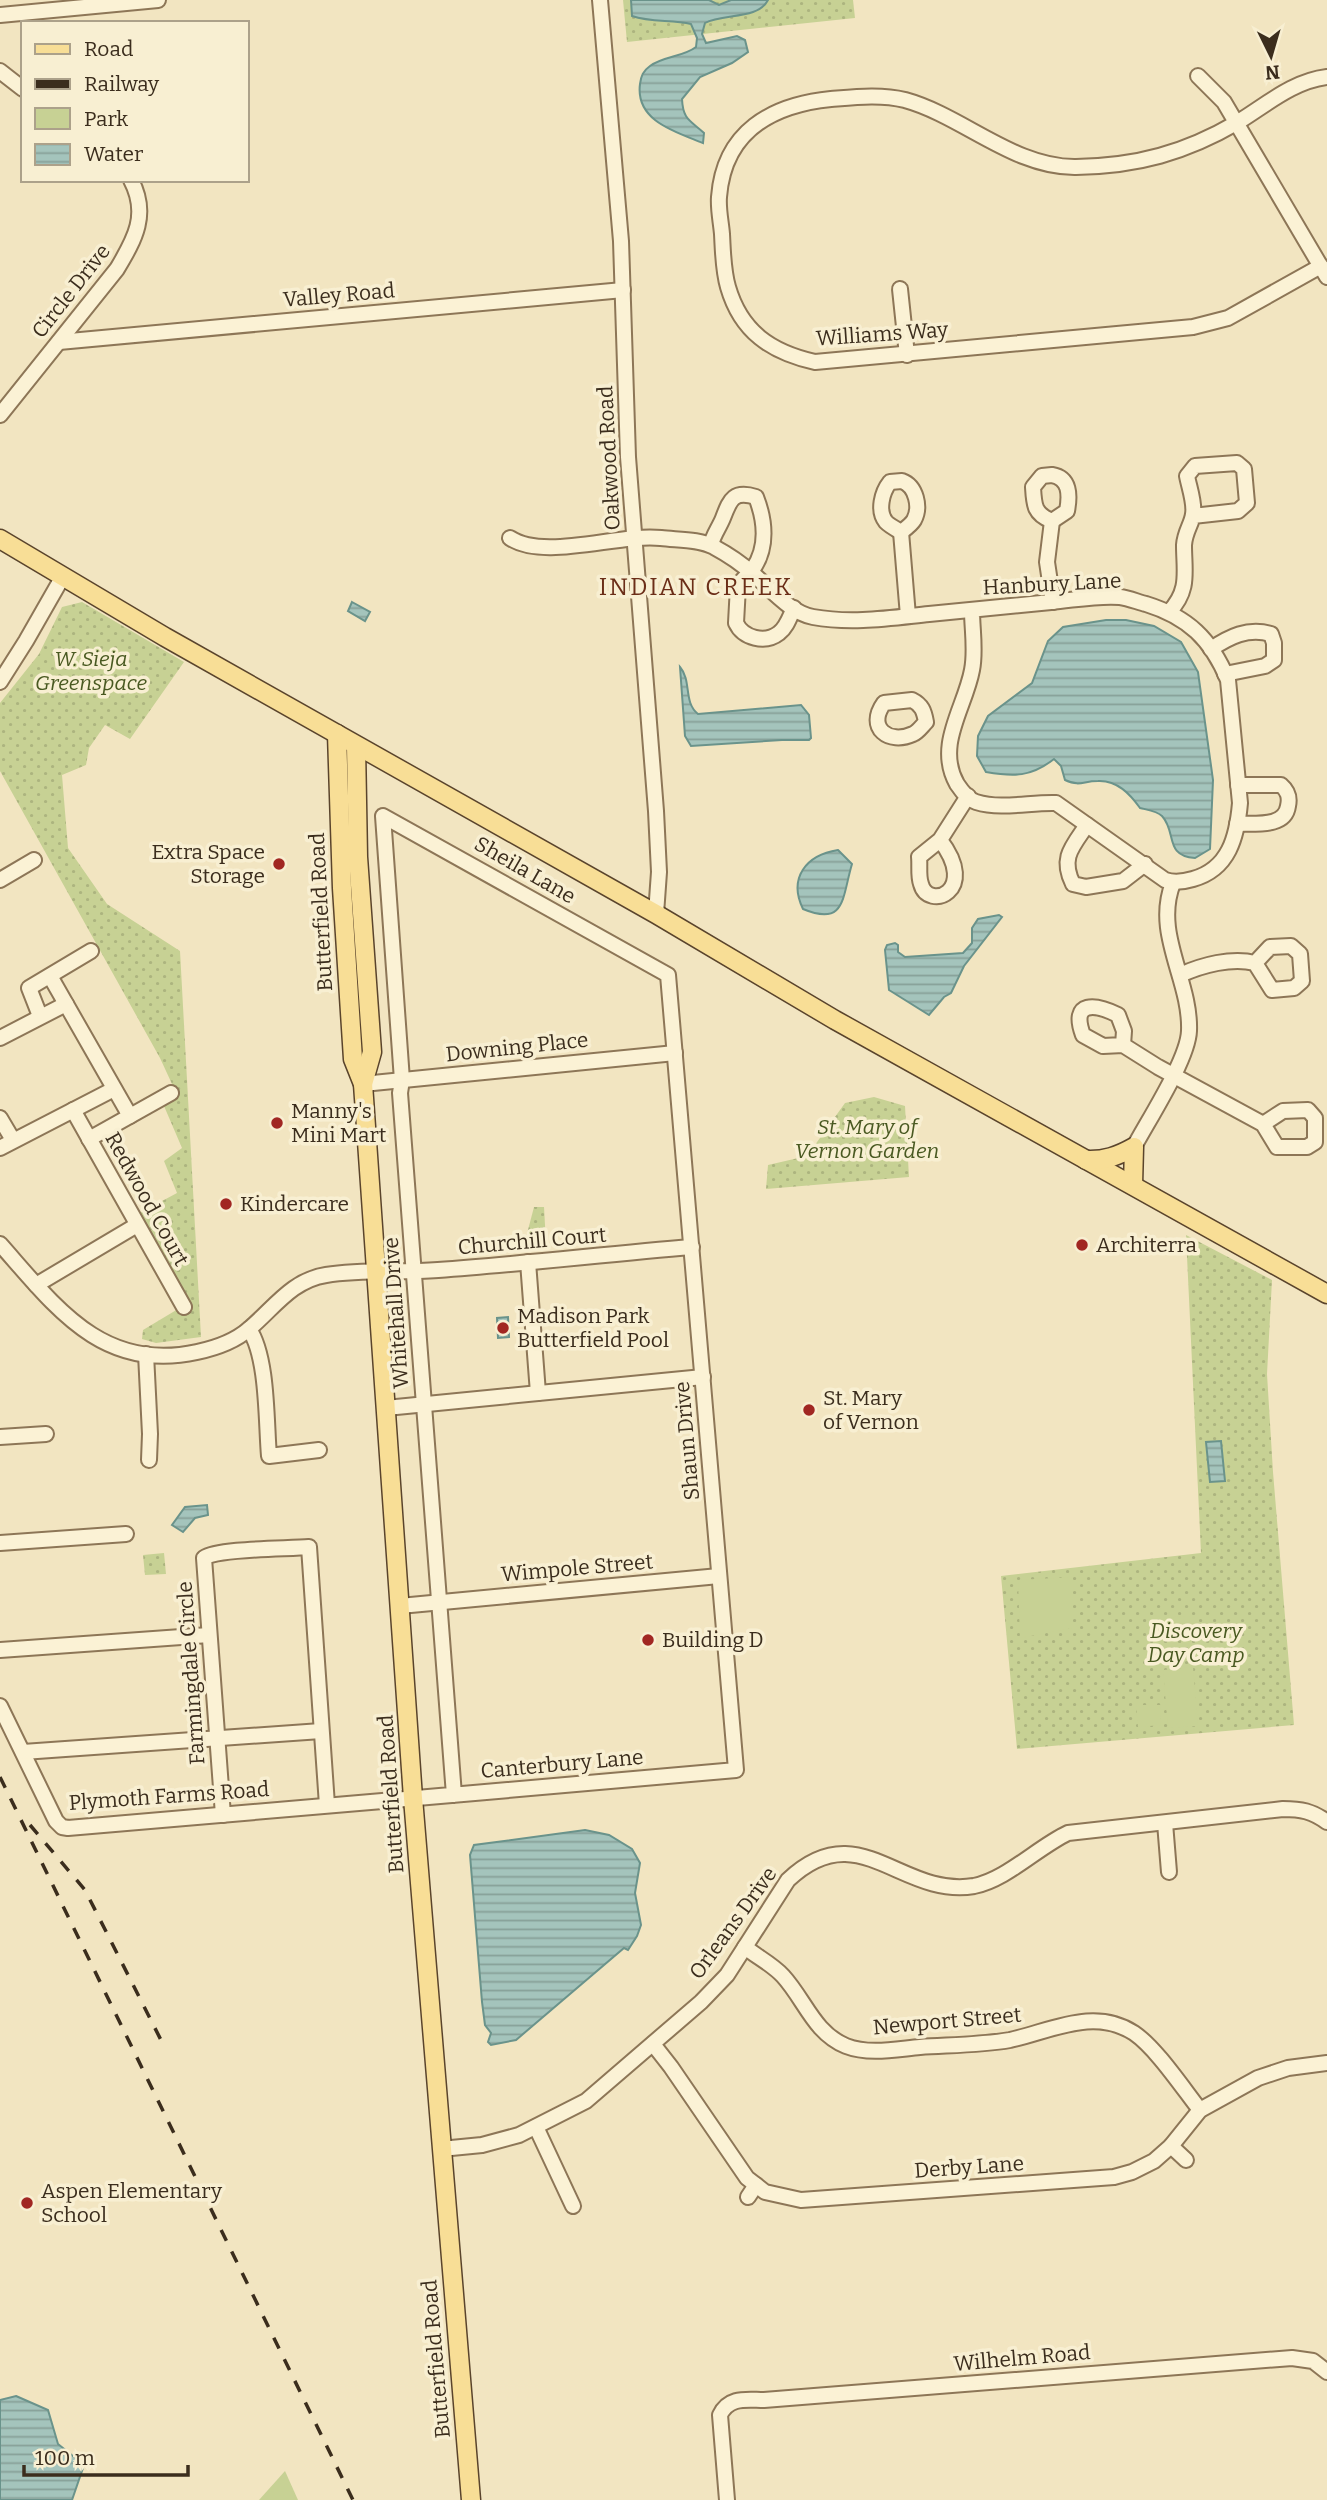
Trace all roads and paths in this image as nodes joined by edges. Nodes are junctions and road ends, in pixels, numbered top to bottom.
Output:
1 (158, 0) edge
2 (600, 0) edge
3 (0, 15) edge
4 (0, 71) edge
5 (1198, 76) dead end
6 (1327, 77) edge
7 (21, 87) edge
8 (1236, 123) junction
9 (132, 182) edge
10 (1324, 271) edge
11 (900, 289) dead end
12 (623, 290) junction
13 (59, 342) junction
14 (907, 355) junction
15 (0, 415) edge
16 (1193, 516) junction
17 (1052, 521) dead end
18 (901, 532) dead end
19 (635, 537) junction
20 (510, 538) dead end
21 (0, 539) edge
22 (711, 545) junction
23 (751, 572) junction
24 (62, 578) junction
25 (1053, 602) junction
26 (794, 608) junction
27 (972, 610) junction
28 (1169, 612) junction
29 (908, 617) junction
30 (1211, 649) junction
31 (1225, 674) junction
32 (0, 682) edge
33 (926, 722) dead end
34 (951, 732) junction
35 (337, 734) junction
36 (356, 746) junction
37 (1238, 785) junction
38 (968, 796) junction
39 (1237, 824) junction
40 (1087, 825) junction
41 (385, 829) joint
42 (940, 840) dead end
43 (34, 860) dead end
44 (1145, 863) junction
45 (0, 880) edge
46 (1172, 883) junction
47 (656, 914) junction
48 (91, 951) dead end
49 (1255, 963) dead end
50 (656, 968) joint
51 (50, 975) junction
52 (1180, 975) junction
53 (66, 1004) junction
54 (40, 1016) junction
55 (0, 1038) edge
56 (1123, 1045) dead end
57 (675, 1053) junction
58 (1173, 1074) junction
59 (402, 1080) junction
60 (363, 1084) junction
61 (114, 1089) junction
62 (171, 1093) dead end
63 (73, 1110) junction
64 (130, 1116) junction
65 (0, 1118) edge
66 (1263, 1124) dead end
67 (89, 1139) junction
68 (6, 1144) edge
69 (1134, 1147) junction
70 (1086, 1160) junction
71 (1133, 1185) junction
72 (137, 1225) junction
73 (0, 1244) edge
74 (692, 1247) junction
75 (527, 1262) junction
76 (414, 1271) junction
77 (376, 1272) junction
78 (36, 1284) junction
79 (1327, 1294) edge
80 (184, 1307) dead end
81 (249, 1329) junction
82 (146, 1354) junction
83 (703, 1377) junction
84 (538, 1393) junction
85 (424, 1404) junction
86 (386, 1408) junction
87 (46, 1434) dead end
88 (0, 1437) edge
89 (319, 1450) dead end
90 (149, 1460) dead end
91 (126, 1534) dead end
92 (0, 1543) edge
93 (719, 1576) junction
94 (439, 1602) junction
95 (400, 1606) junction
96 (209, 1635) junction
97 (0, 1650) edge
98 (0, 1706) edge
99 (321, 1731) junction
100 (216, 1738) junction
101 (23, 1752) junction
102 (714, 1772) joint
103 (454, 1795) junction
104 (413, 1798) junction
105 (327, 1805) junction
106 (223, 1815) junction
107 (1327, 1822) edge
108 (1165, 1823) junction
109 (1169, 1872) dead end
110 (745, 1947) junction
111 (653, 2044) junction
112 (1327, 2063) edge
113 (1200, 2109) junction
114 (536, 2127) junction
115 (1171, 2146) junction
116 (442, 2149) junction
117 (1186, 2160) dead end
118 (573, 2206) dead end
119 (1324, 2369) edge
120 (471, 2500) edge
121 (727, 2500) edge

1 - 3 street
2 - 12 street, Oakwood Road
4 - 7 street
5 - 8 street
6 - 8 street, Williams Way
8 - 10 street
8 - 14 street, Williams Way
9 - 13 street, Circle Drive
10 - 14 street, Williams Way
11 - 14 street
12 - 13 street, Valley Road
12 - 19 street, Oakwood Road
13 - 15 street, Circle Drive
16 - 16 street
16 - 28 street
17 - 25 street
18 - 29 street
19 - 20 street, Hanbury Lane
19 - 22 street, Hanbury Lane
19 - 47 street, Oakwood Road
21 - 24 main road
22 - 23 street, Hanbury Lane
22 - 23 street
23 - 26 street, Hanbury Lane
23 - 26 street
24 - 32 street
24 - 35 main road
25 - 27 street, Hanbury Lane
25 - 28 street, Hanbury Lane
26 - 29 street, Hanbury Lane
27 - 29 street, Hanbury Lane
27 - 34 street, Hanbury Lane
28 - 30 street, Hanbury Lane
30 - 31 street, Hanbury Lane
30 - 31 street
31 - 37 street, Hanbury Lane
33 - 34 street
34 - 38 street, Hanbury Lane
35 - 36 main road
35 - 60 main road, Butterfield Road
36 - 47 main road
36 - 60 main road, Butterfield Road
37 - 39 street, Hanbury Lane
37 - 39 street
38 - 40 street
38 - 42 street
39 - 46 street, Hanbury Lane
40 - 44 street
40 - 44 street
41 - 50 street, Sheila Lane
41 - 59 street, Whitehall Drive
43 - 45 street
44 - 46 street
46 - 52 street
47 - 70 main road
48 - 51 street
49 - 52 street
50 - 57 street, Shaun Drive
51 - 53 street
51 - 54 street
52 - 58 street
53 - 54 street
53 - 61 street
54 - 55 street
56 - 58 street
57 - 59 street, Downing Place
57 - 74 street, Shaun Drive
58 - 66 street
58 - 69 street
59 - 60 street, Downing Place
59 - 76 street, Whitehall Drive
60 - 77 main road, Butterfield Road
61 - 63 street
61 - 64 street
62 - 64 street
63 - 67 street, Redwood Court
63 - 68 street
64 - 67 street
65 - 68 street
67 - 72 street, Redwood Court
69 - 70 main road
69 - 71 main road
70 - 71 main road
71 - 79 main road
72 - 78 street
72 - 80 street, Redwood Court
73 - 78 street, Churchill Court
74 - 75 street, Churchill Court
74 - 83 street, Shaun Drive
75 - 76 street, Churchill Court
75 - 84 street
76 - 77 street, Churchill Court
76 - 85 street, Whitehall Drive
77 - 81 street, Churchill Court
77 - 86 main road, Butterfield Road
78 - 82 street, Churchill Court
81 - 82 street, Churchill Court
81 - 89 street
82 - 90 street
83 - 84 street
83 - 93 street, Shaun Drive
84 - 85 street
85 - 86 street
85 - 94 street, Whitehall Drive
86 - 95 main road, Butterfield Road
87 - 88 street
91 - 92 street
93 - 94 street, Wimpole Street
93 - 102 street, Shaun Drive
94 - 95 street, Wimpole Street
94 - 103 street, Whitehall Drive
95 - 104 main road, Butterfield Road
96 - 97 street
96 - 99 street, Farmingdale Circle
96 - 100 street, Farmingdale Circle
98 - 101 street, Plymoth Farms Road
99 - 100 street
99 - 105 street, Farmingdale Circle
100 - 101 street
100 - 106 street, Farmingdale Circle
101 - 106 street, Plymoth Farms Road
102 - 103 street, Canterbury Lane
103 - 104 street, Canterbury Lane
104 - 105 street, Plymoth Farms Road
104 - 116 main road, Butterfield Road
105 - 106 street, Plymoth Farms Road
107 - 108 street, Orleans Drive
108 - 109 street
108 - 110 street, Orleans Drive
110 - 111 street, Orleans Drive
110 - 113 street, Newport Street
111 - 114 street, Orleans Drive
111 - 115 street, Derby Lane
112 - 113 street, Derby Lane
113 - 115 street, Derby Lane
114 - 116 street, Orleans Drive
114 - 118 street
115 - 117 street
116 - 120 main road, Butterfield Road
119 - 121 street, Wilhelm Road

